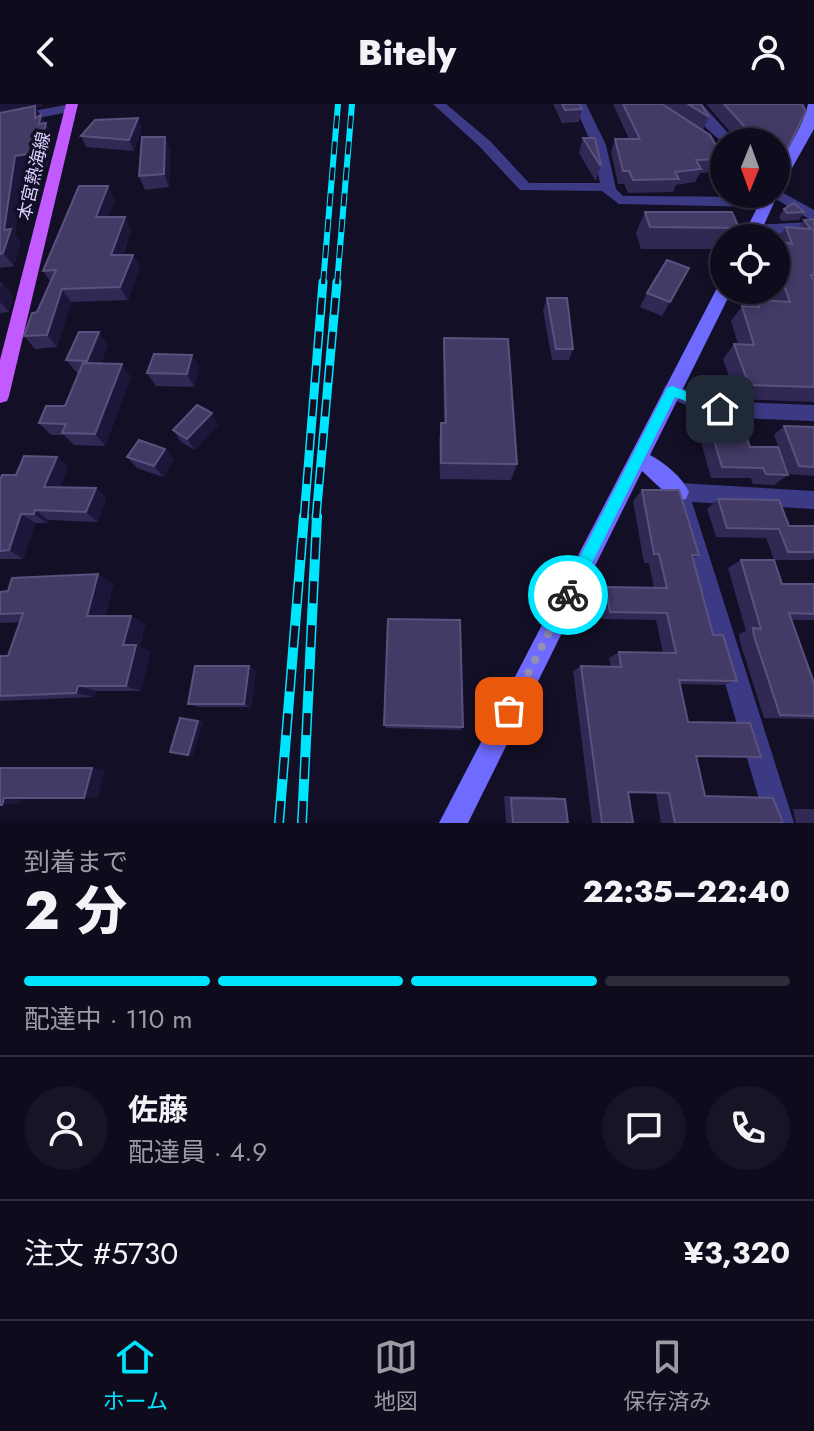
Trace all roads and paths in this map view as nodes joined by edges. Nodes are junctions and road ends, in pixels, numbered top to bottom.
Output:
1 (439, 104) edge
2 (580, 104) edge
3 (696, 104) edge
4 (814, 104) edge
5 (71, 106) edge
6 (0, 121) edge
7 (714, 128) edge
8 (790, 160) edge
9 (608, 187) junction
10 (710, 198) edge
11 (790, 205) edge
12 (814, 217) edge
13 (814, 227) edge
14 (790, 230) edge
15 (717, 304) edge
16 (672, 391) junction
17 (0, 396) edge
18 (814, 413) edge
19 (637, 458) junction
20 (679, 492) junction
21 (814, 500) edge
22 (453, 823) edge
23 (780, 823) edge

1 - 9 street
2 - 9 street
3 - 7 street
4 - 8 street
5 - 6 street
5 - 17 main road, 本宮熱海線
9 - 10 street
11 - 12 street
13 - 14 street
15 - 16 street
16 - 18 street
16 - 19 street
19 - 20 street
19 - 22 street
20 - 21 street
20 - 23 street

